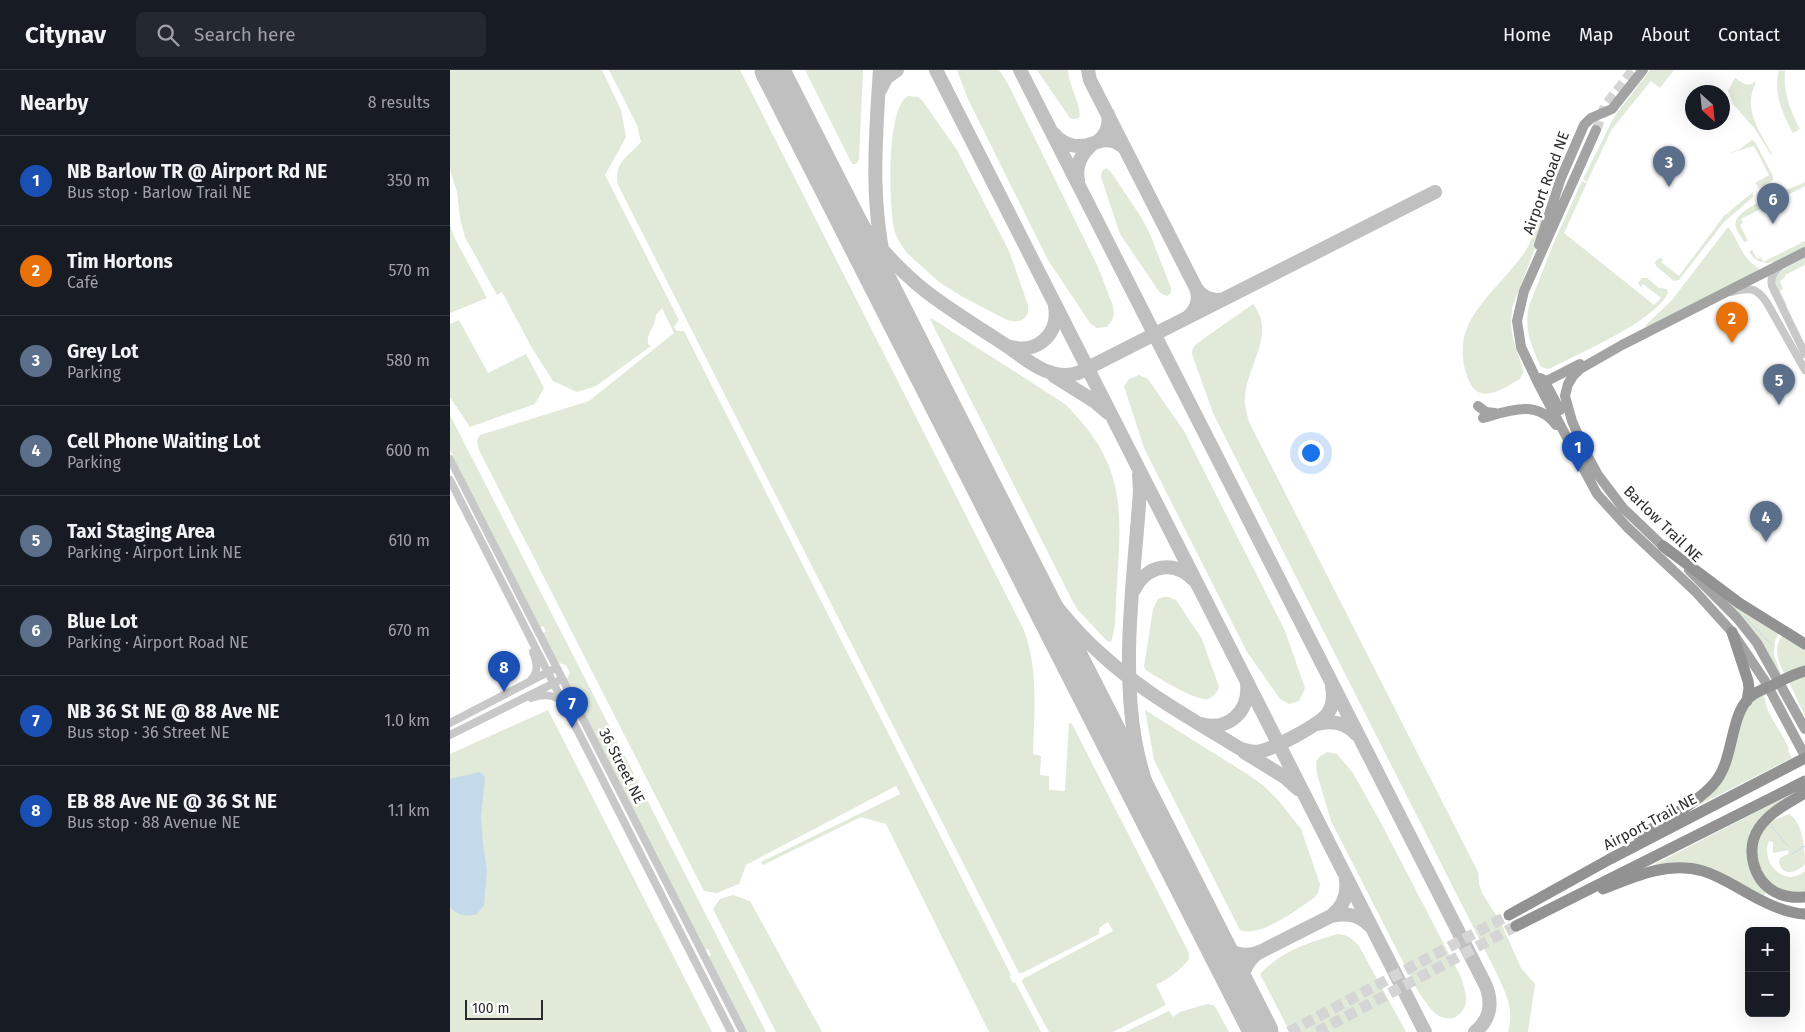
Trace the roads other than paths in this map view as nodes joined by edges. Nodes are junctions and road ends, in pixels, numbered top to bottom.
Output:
1 (1643, 70) edge
2 (1596, 130) tunnel mouth
3 (1805, 252) edge
4 (1783, 263) junction
5 (1531, 273) junction
6 (1722, 294) junction
7 (1779, 324) junction
8 (1622, 345) junction
9 (1805, 354) edge
10 (1805, 362) edge
11 (1805, 370) edge
12 (1540, 382) junction
13 (1478, 406) dead end
14 (1507, 411) junction
15 (1483, 418) dead end
16 (1572, 447) junction
17 (1584, 449) junction
18 (450, 459) edge
19 (450, 480) edge
20 (1663, 546) junction
21 (527, 631) junction
22 (1732, 632) junction
23 (1805, 644) edge
24 (556, 668) junction
25 (1805, 671) edge
26 (548, 672) junction
27 (562, 678) junction
28 (1779, 682) junction
29 (528, 683) junction
30 (553, 683) junction
31 (1768, 687) junction
32 (1747, 701) junction
33 (563, 702) junction
34 (512, 704) junction
35 (450, 723) edge
36 (1805, 729) edge
37 (450, 735) edge
38 (1805, 757) edge
39 (1805, 781) edge
40 (1805, 793) edge
41 (1610, 859) junction
42 (1805, 897) edge
43 (1788, 910) junction
44 (1805, 910) edge
45 (1805, 914) edge
46 (1510, 915) tunnel mouth
47 (1534, 916) junction
48 (1516, 926) tunnel mouth
49 (724, 996) junction
50 (715, 1000) junction
51 (731, 1032) edge
52 (743, 1032) edge

1 - 5 main road, Airport Road NE
2 - 5 main road, Airport Road NE
3 - 4 main road
4 - 6 main road
4 - 9 street
5 - 12 main road, Airport Road NE
6 - 7 street
6 - 8 main road
7 - 10 street
7 - 11 street
8 - 12 main road
8 - 17 main road, Barlow Trail NE
12 - 16 main road, Barlow Trail NE
12 - 17 main road
13 - 14 main road
14 - 15 main road
14 - 16 main road
16 - 22 main road, Barlow Trail NE
17 - 20 main road, Barlow Trail NE
18 - 24 street, 36 Street NE
19 - 21 street, 36 Street NE
20 - 23 highway
20 - 28 main road, Barlow Trail NE
21 - 26 street, 36 Street NE
21 - 29 street
22 - 31 main road, Barlow Trail NE
22 - 32 highway
24 - 26 street
24 - 27 street, 36 Street NE
25 - 28 highway
26 - 29 street
26 - 30 street, 36 Street NE
27 - 30 street
27 - 49 street, 36 Street NE
28 - 31 highway
28 - 36 main road, Barlow Trail NE
29 - 35 street
30 - 33 street, 36 Street NE
30 - 34 street
31 - 32 highway
31 - 38 main road, Barlow Trail NE
32 - 41 highway
33 - 34 street
33 - 50 street, 36 Street NE
34 - 37 street
38 - 41 highway, Airport Trail NE
39 - 47 highway, Airport Trail NE
40 - 42 highway
41 - 46 highway, Airport Trail NE
43 - 44 highway
43 - 45 highway
43 - 47 highway
47 - 48 highway, Airport Trail NE
49 - 50 street
49 - 52 street, 36 Street NE
50 - 51 street, 36 Street NE

